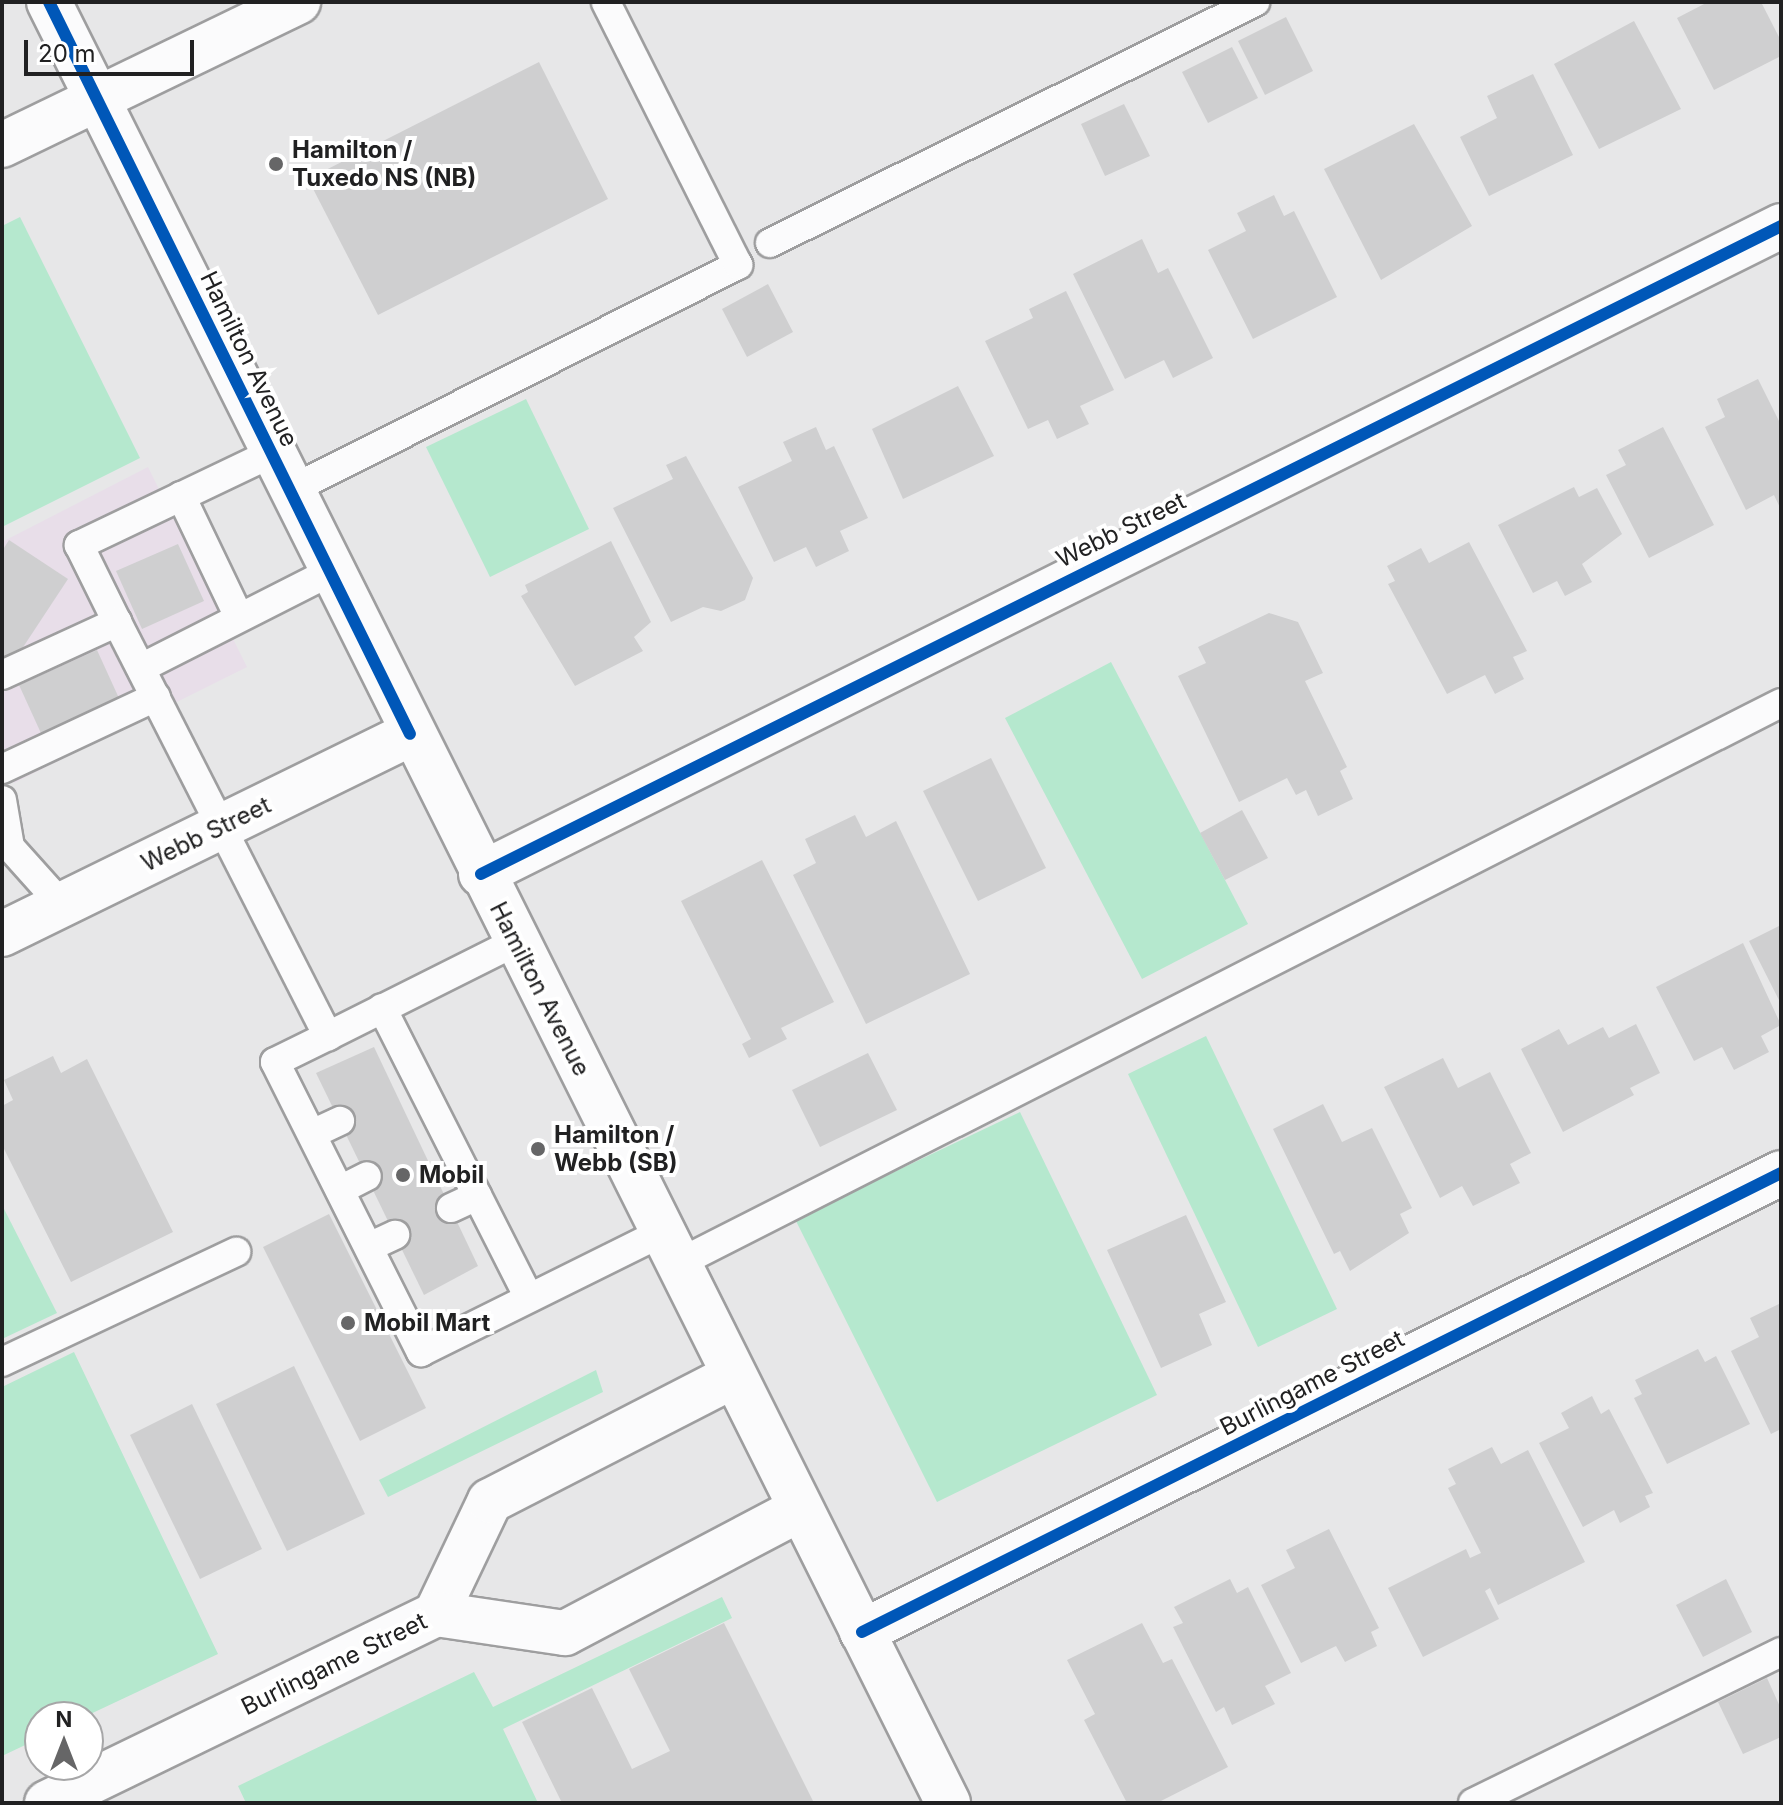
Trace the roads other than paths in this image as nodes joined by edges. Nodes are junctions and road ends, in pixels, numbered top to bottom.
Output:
1 (49, 2) edge
2 (298, 2) edge
3 (606, 2) edge
4 (1255, 2) edge
5 (98, 101) junction
6 (2, 145) edge
7 (1781, 226) edge
8 (770, 243) dead end
9 (280, 472) junction
10 (181, 496) junction
11 (330, 572) junction
12 (239, 617) junction
13 (117, 622) junction
14 (141, 668) junction
15 (2, 675) edge
16 (156, 697) junction
17 (1781, 703) edge
18 (410, 734) junction
19 (2, 769) edge
20 (2, 800) edge
21 (222, 826) junction
22 (481, 874) junction
23 (62, 905) junction
24 (2, 934) edge
25 (518, 941) junction
26 (382, 1008) junction
27 (328, 1036) junction
28 (340, 1121) dead end
29 (312, 1134) junction
30 (1781, 1173) edge
31 (367, 1176) dead end
32 (340, 1190) junction
33 (477, 1196) junction
34 (451, 1208) dead end
35 (395, 1235) dead end
36 (369, 1247) junction
37 (669, 1248) junction
38 (236, 1252) dead end
39 (529, 1298) junction
40 (2, 1362) edge
41 (733, 1376) junction
42 (800, 1509) junction
43 (436, 1614) junction
44 (862, 1632) junction
45 (1781, 1652) edge
46 (47, 1803) edge
47 (948, 1803) edge
48 (1473, 1803) edge

1 - 5 street, Hamilton Avenue
2 - 5 street
3 - 9 lane
4 - 8 lane
5 - 6 street
5 - 9 street, Hamilton Avenue
7 - 22 street, Webb Street
9 - 10 lane
9 - 11 street, Hamilton Avenue
10 - 12 lane
10 - 13 lane
11 - 12 lane
11 - 18 street, Hamilton Avenue
12 - 14 lane
13 - 14 lane
13 - 15 lane
14 - 16 lane
16 - 19 lane
16 - 21 lane
17 - 37 lane
18 - 21 street, Webb Street
18 - 22 street, Hamilton Avenue
20 - 23 lane
21 - 23 street, Webb Street
21 - 27 lane
22 - 25 street, Hamilton Avenue
23 - 24 street, Webb Street
25 - 26 lane
25 - 37 street, Hamilton Avenue
26 - 27 lane
26 - 33 lane
27 - 29 lane
28 - 29 lane
29 - 32 lane
30 - 44 street, Burlingame Street
31 - 32 lane
32 - 36 lane
33 - 34 lane
33 - 39 lane
35 - 36 lane
36 - 39 lane
37 - 39 lane
37 - 41 street, Hamilton Avenue
38 - 40 lane
41 - 42 street, Hamilton Avenue
41 - 43 street
42 - 43 street, Burlingame Street
42 - 44 street, Hamilton Avenue
43 - 46 street, Burlingame Street
44 - 47 street, Hamilton Avenue
45 - 48 lane

